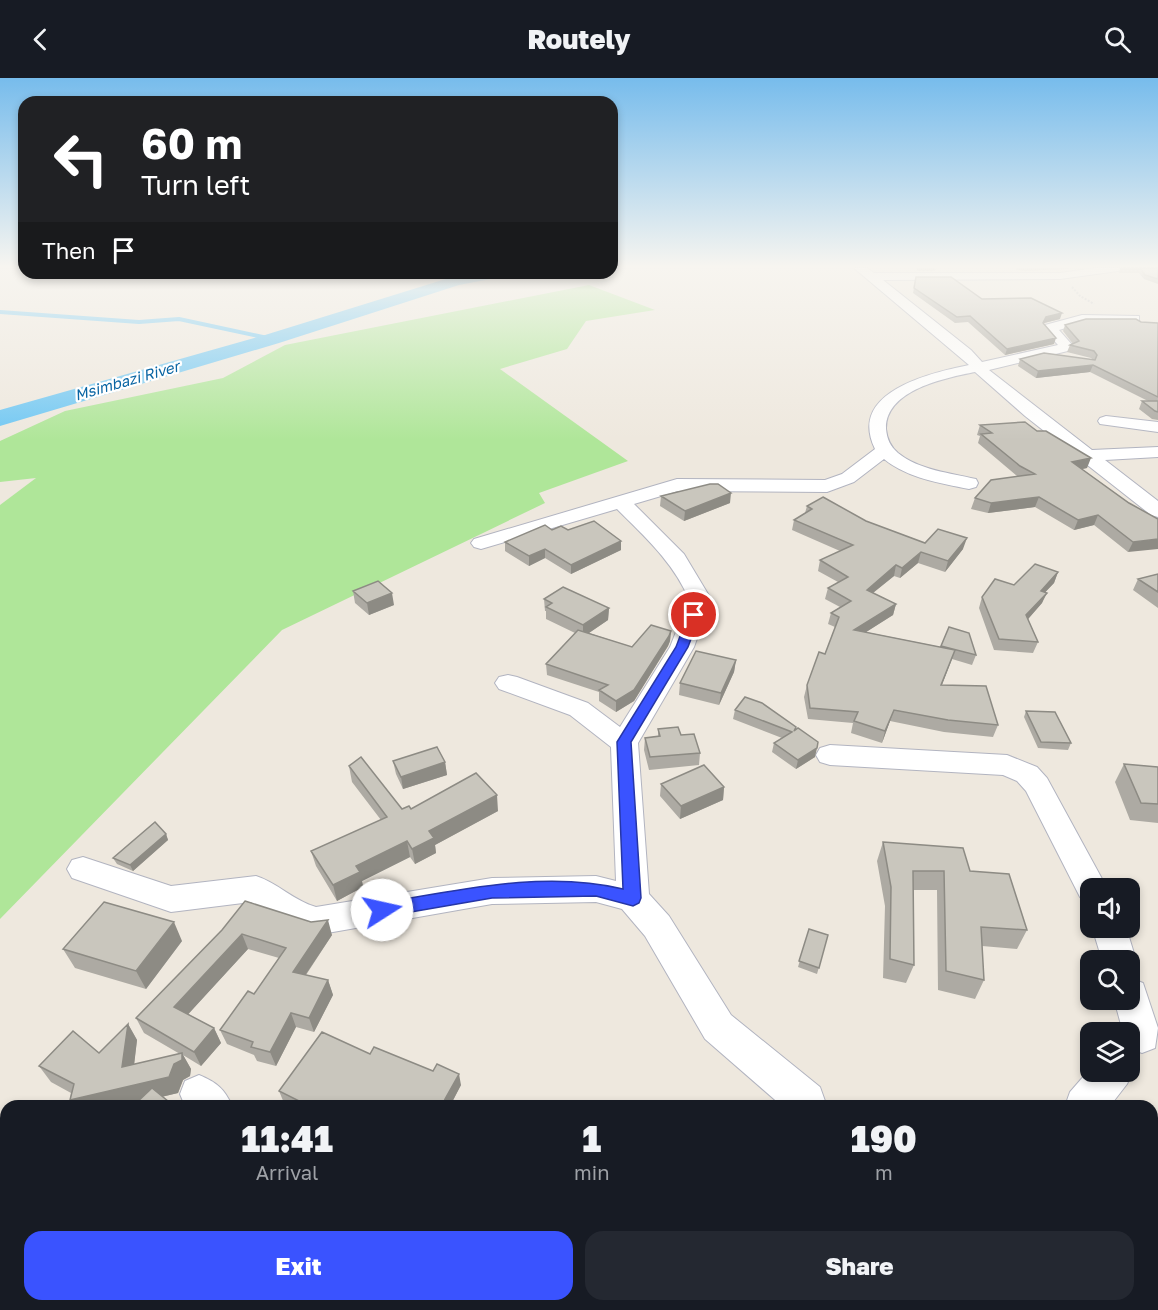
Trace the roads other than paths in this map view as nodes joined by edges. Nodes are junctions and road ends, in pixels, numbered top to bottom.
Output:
1 (931, 325) edge
2 (1059, 325) edge
3 (1035, 355) junction
4 (1074, 358) edge
5 (978, 367) junction
6 (1106, 421) dead end
7 (1158, 427) edge
8 (885, 449) junction
9 (1158, 452) edge
10 (1087, 455) junction
11 (969, 483) dead end
12 (622, 503) junction
13 (1158, 511) edge
14 (481, 543) dead end
15 (508, 683) dead end
16 (624, 742) junction
17 (830, 755) dead end
18 (83, 869) dead end
19 (1086, 878) edge
20 (633, 898) junction
21 (1134, 1010) edge
22 (1143, 1042) edge
23 (1105, 1082) edge
24 (800, 1100) edge
25 (1089, 1100) edge

1 - 5 street
2 - 3 street
3 - 4 street
3 - 5 street
5 - 8 street
5 - 10 street
6 - 7 street
8 - 11 street
8 - 12 street
9 - 10 street
10 - 13 street
12 - 14 street
12 - 16 street
15 - 16 street
16 - 20 street
17 - 19 street
18 - 20 street
20 - 24 street
21 - 22 street
23 - 25 street

